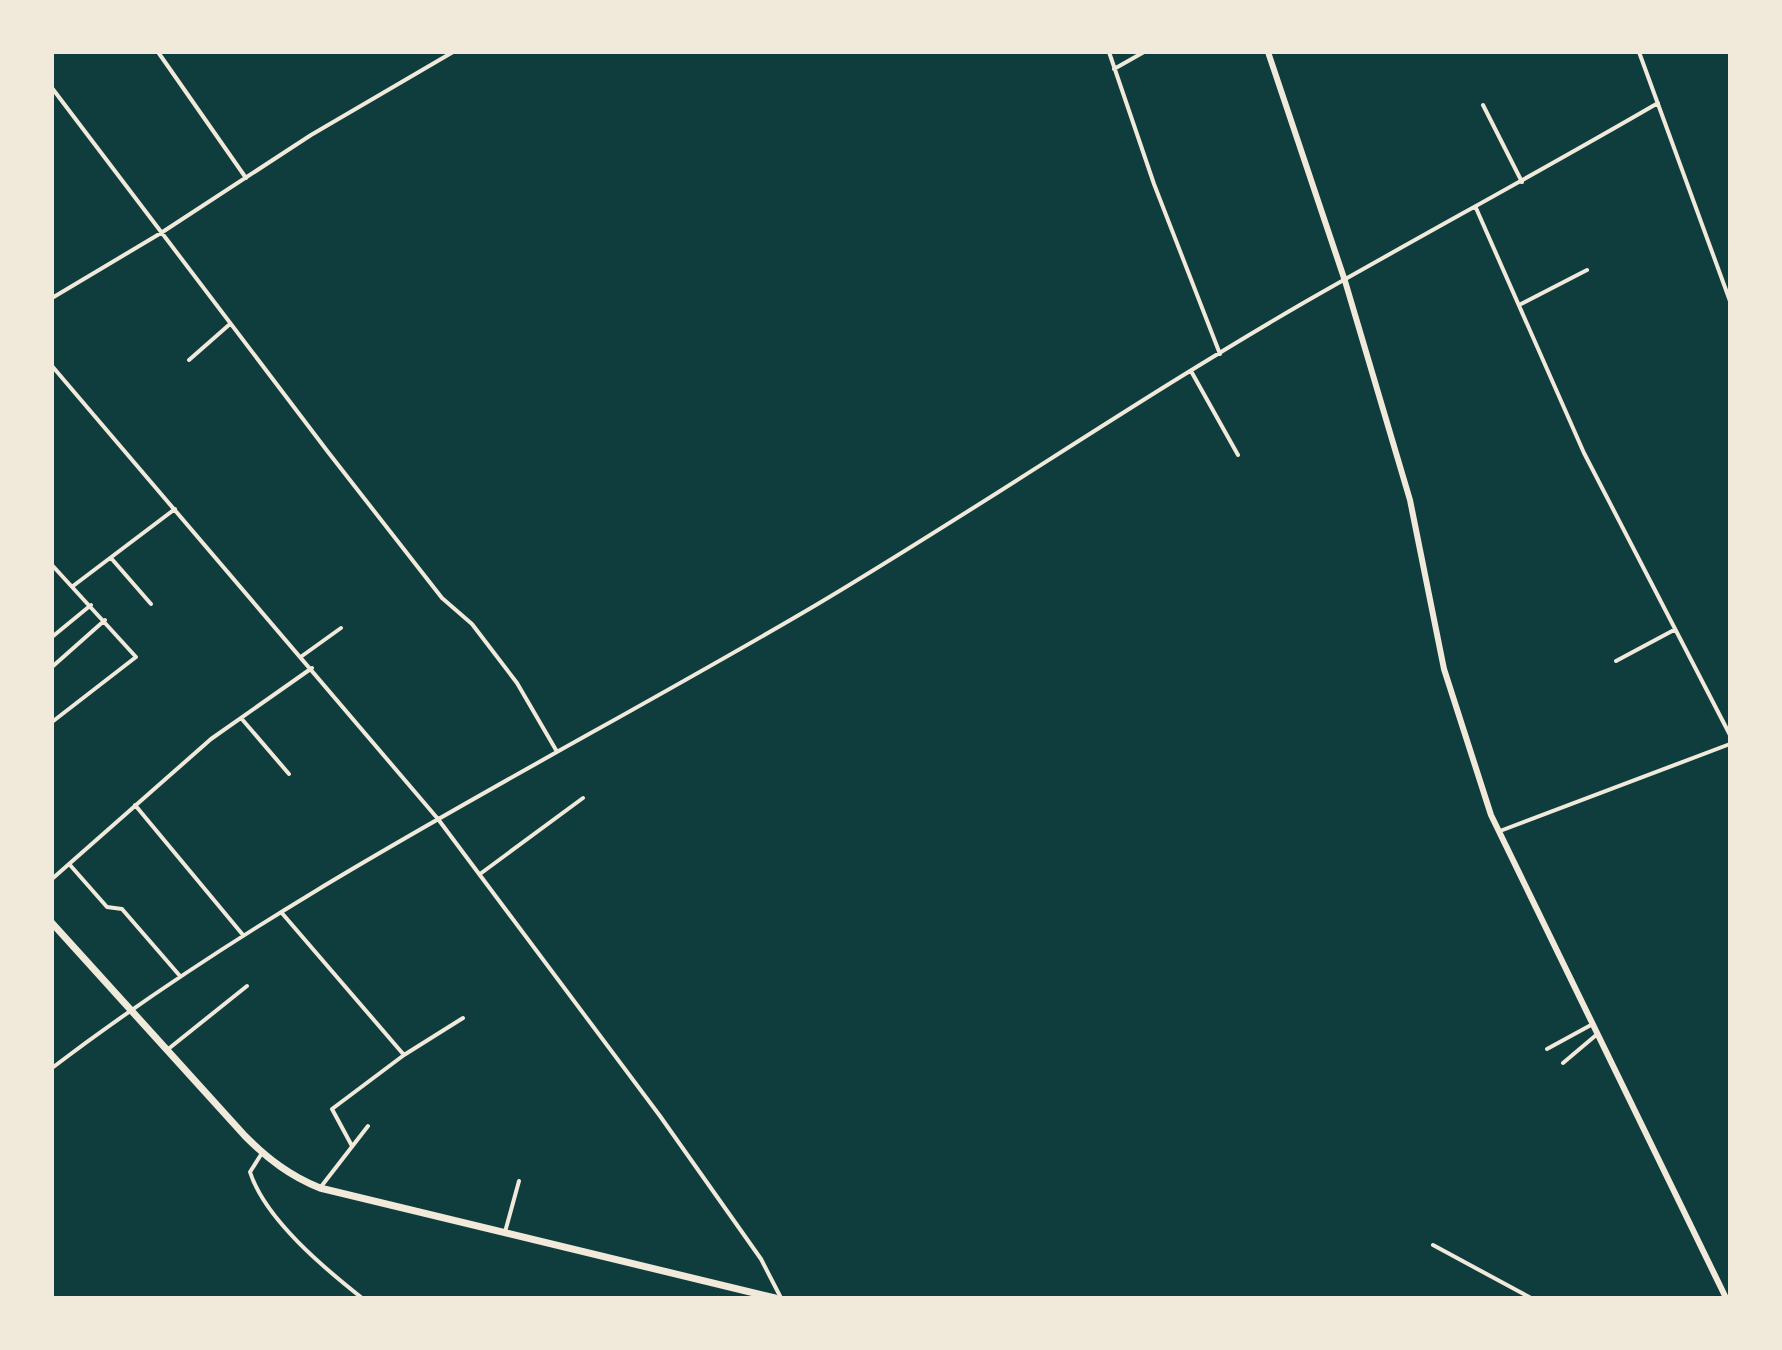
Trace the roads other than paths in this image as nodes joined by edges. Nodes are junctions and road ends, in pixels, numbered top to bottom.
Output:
1 (158, 52) edge
2 (453, 52) edge
3 (1109, 52) edge
4 (1144, 52) edge
5 (1639, 52) edge
6 (1270, 53) edge
7 (1114, 69) junction
8 (52, 88) edge
9 (1658, 103) junction
10 (1483, 105) dead end
11 (246, 178) junction
12 (1522, 182) junction
13 (1476, 207) junction
14 (161, 233) junction
15 (1587, 270) dead end
16 (1345, 281) junction
17 (1727, 285) edge
18 (52, 298) edge
19 (1730, 301) edge
20 (1521, 304) junction
21 (230, 324) junction
22 (1220, 354) junction
23 (189, 360) dead end
24 (52, 366) edge
25 (1191, 371) junction
26 (1238, 455) dead end
27 (175, 509) junction
28 (111, 558) junction
29 (52, 565) edge
30 (73, 586) junction
31 (151, 604) dead end
32 (91, 605) junction
33 (105, 620) junction
34 (341, 628) dead end
35 (1674, 630) junction
36 (52, 637) edge
37 (302, 656) junction
38 (1616, 661) dead end
39 (52, 667) edge
40 (312, 668) junction
41 (241, 718) junction
42 (52, 722) edge
43 (1730, 735) edge
44 (1730, 744) edge
45 (557, 751) junction
46 (289, 774) dead end
47 (583, 798) dead end
48 (135, 805) junction
49 (438, 819) junction
50 (1497, 832) junction
51 (69, 864) junction
52 (480, 874) junction
53 (52, 879) edge
54 (281, 912) junction
55 (52, 923) edge
56 (243, 935) junction
57 (180, 976) junction
58 (247, 986) dead end
59 (130, 1009) junction
60 (463, 1018) dead end
61 (1591, 1025) junction
62 (1595, 1036) junction
63 (1547, 1049) dead end
64 (167, 1050) junction
65 (404, 1055) junction
66 (1563, 1063) dead end
67 (52, 1068) edge
68 (368, 1126) dead end
69 (352, 1146) junction
70 (262, 1153) junction
71 (519, 1181) dead end
72 (320, 1188) junction
73 (505, 1232) junction
74 (1433, 1245) dead end
75 (362, 1298) edge
76 (775, 1298) edge
77 (781, 1298) edge
78 (1531, 1298) edge
79 (1726, 1298) edge

1 - 11 street
2 - 11 street
3 - 7 street
4 - 7 street
5 - 9 street
6 - 16 main road
7 - 22 street
8 - 14 street
9 - 12 street
9 - 17 street
10 - 12 street
11 - 14 street
12 - 13 street
13 - 16 street
13 - 20 street
14 - 18 street
14 - 21 street
15 - 20 street
16 - 22 street
16 - 50 main road
17 - 19 street
20 - 35 street
21 - 23 street
21 - 45 street
22 - 25 street
24 - 27 street
25 - 26 street
25 - 45 street
27 - 28 street
27 - 37 street
28 - 30 street
28 - 31 street
29 - 30 street
30 - 32 street
32 - 33 street
32 - 36 street
33 - 39 street
33 - 42 street
34 - 37 street
35 - 38 street
35 - 43 street
37 - 40 street
40 - 41 street
40 - 49 street
41 - 46 street
41 - 48 street
44 - 50 street
45 - 49 street
47 - 52 street
48 - 51 street
48 - 56 street
49 - 52 street
49 - 54 street
50 - 61 main road
51 - 53 street
51 - 57 street
52 - 77 street
54 - 56 street
54 - 65 street
55 - 59 main road
56 - 57 street
57 - 59 street
58 - 64 street
59 - 64 main road
59 - 67 street
60 - 65 street
61 - 62 main road
61 - 63 street
62 - 66 street
62 - 79 main road
64 - 70 main road
65 - 69 street
68 - 69 street
69 - 72 street
70 - 72 main road
70 - 75 street
71 - 73 street
72 - 73 main road
73 - 76 main road
74 - 78 street

